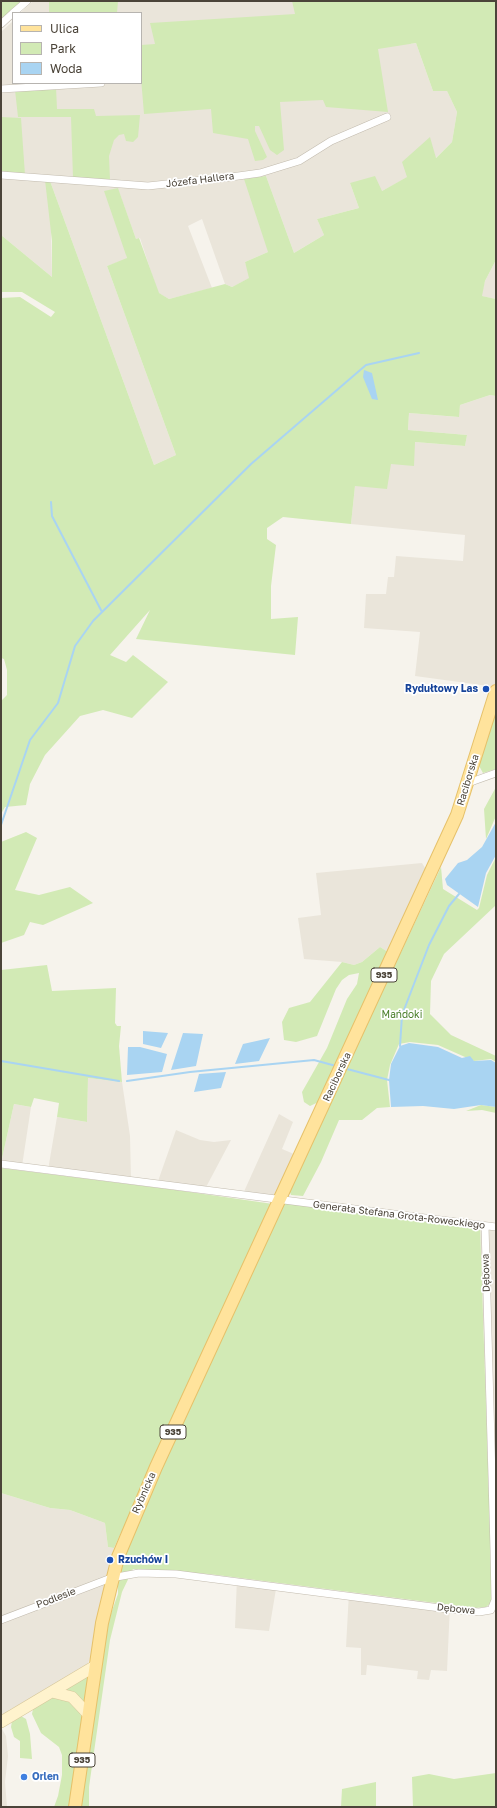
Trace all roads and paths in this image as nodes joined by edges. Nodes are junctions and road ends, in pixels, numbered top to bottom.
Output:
1 (27, 1) edge
2 (14, 12) edge
3 (12, 14) edge
4 (1, 24) edge
5 (84, 84) edge
6 (1, 89) edge
7 (387, 117) dead end
8 (1, 175) edge
9 (496, 691) edge
10 (496, 773) edge
11 (468, 782) junction
12 (1, 1164) edge
13 (280, 1200) junction
14 (485, 1226) junction
15 (496, 1227) edge
16 (111, 1578) junction
17 (1, 1620) edge
18 (95, 1666) junction
19 (52, 1692) junction
20 (88, 1714) junction
21 (1, 1722) edge
22 (75, 1807) edge

1 - 2 street
3 - 4 street
5 - 6 street
7 - 8 street, Józefa Hallera
9 - 11 main road, Raciborska / 935
10 - 11 street
11 - 13 main road, Raciborska / 935
12 - 13 street
13 - 14 street, Generała Stefana Grota-Roweckiego
13 - 16 main road, Rybnicka / 935
14 - 15 street, Generała Stefana Grota-Roweckiego
14 - 16 street, Dębowa
16 - 17 street, Podlesie
16 - 18 main road, Rybnicka / 935
18 - 19 main road
18 - 20 main road, Rybnicka / 935
19 - 20 main road
19 - 21 main road
20 - 22 main road, Rybnicka / 935

